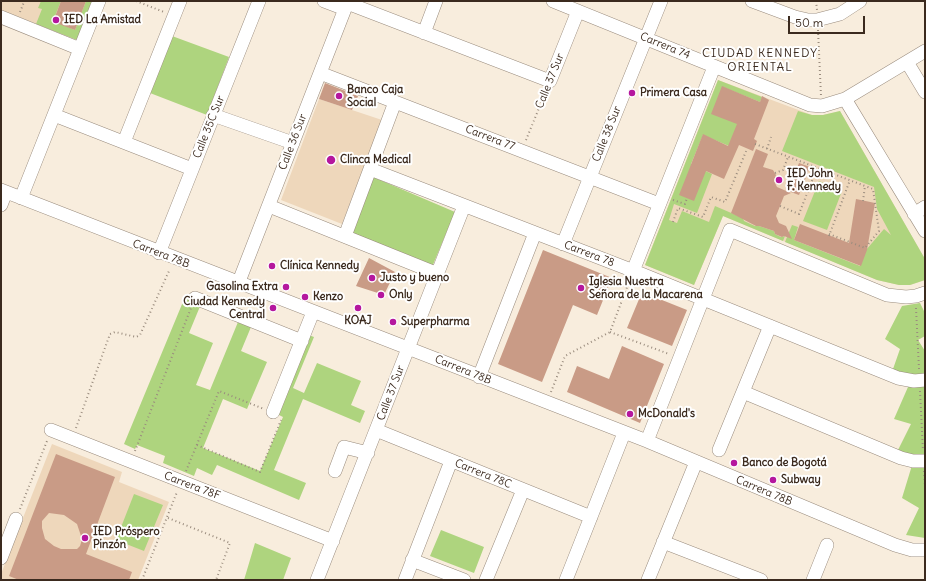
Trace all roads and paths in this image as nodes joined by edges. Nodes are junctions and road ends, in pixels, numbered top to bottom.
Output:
1 (99, 1) edge
2 (136, 1) edge
3 (180, 1) edge
4 (258, 1) edge
5 (324, 1) edge
6 (436, 1) edge
7 (553, 1) edge
8 (661, 1) edge
9 (752, 1) edge
10 (816, 1) edge
11 (860, 1) edge
12 (24, 2) edge
13 (347, 4) edge
14 (578, 11) junction
15 (1, 17) edge
16 (18, 17) dead end
17 (174, 17) junction
18 (817, 20) junction
19 (424, 33) junction
20 (646, 39) junction
21 (80, 49) junction
22 (925, 51) edge
23 (907, 62) junction
24 (714, 67) junction
25 (320, 73) junction
26 (550, 81) junction
27 (925, 92) edge
28 (845, 99) junction
29 (395, 102) junction
30 (822, 106) junction
31 (54, 115) junction
32 (213, 116) junction
33 (771, 137) dead end
34 (124, 142) junction
35 (293, 142) junction
36 (755, 144) dead end
37 (747, 149) dead end
38 (767, 149) junction
39 (522, 151) junction
40 (788, 157) junction
41 (817, 168) junction
42 (192, 169) junction
43 (370, 169) junction
44 (775, 173) dead end
45 (590, 177) junction
46 (850, 180) junction
47 (865, 186) junction
48 (4, 191) edge
49 (21, 198) junction
50 (687, 198) dead end
51 (863, 200) dead end
52 (664, 201) junction
53 (1, 205) edge
54 (268, 206) junction
55 (464, 206) junction
56 (780, 206) dead end
57 (920, 211) edge
58 (673, 222) dead end
59 (925, 231) edge
60 (535, 233) junction
61 (345, 236) junction
62 (563, 244) junction
63 (159, 253) junction
64 (169, 271) dead end
65 (633, 271) junction
66 (438, 274) junction
67 (238, 284) junction
68 (920, 295) edge
69 (195, 298) joint
70 (702, 299) junction
71 (313, 312) junction
72 (770, 326) junction
73 (610, 332) junction
74 (302, 341) junction
75 (408, 348) junction
76 (679, 357) junction
77 (480, 377) junction
78 (922, 380) edge
79 (219, 391) dead end
80 (743, 392) junction
81 (550, 396) dead end
82 (278, 414) junction
83 (51, 430) joint
84 (376, 430) junction
85 (624, 432) junction
86 (72, 438) junction
87 (646, 441) junction
88 (197, 445) dead end
89 (719, 450) dead end
90 (368, 453) junction
91 (451, 461) junction
92 (924, 461) edge
93 (132, 462) junction
94 (696, 462) junction
95 (336, 471) dead end
96 (523, 490) junction
97 (167, 517) dead end
98 (591, 517) junction
99 (16, 519) joint
100 (333, 541) junction
101 (663, 542) junction
102 (827, 545) dead end
103 (925, 550) edge
104 (1, 558) edge
105 (412, 560) junction
106 (731, 574) edge
107 (216, 580) edge
108 (317, 580) edge
109 (404, 580) edge
110 (464, 580) edge
111 (486, 580) edge
112 (566, 580) edge
113 (648, 580) edge
114 (761, 580) edge
115 (813, 580) edge

1 - 21 street
2 - 17 path
3 - 17 street
4 - 32 street, Calle 35C Sur
5 - 13 street
6 - 19 street
7 - 14 street, Carrera 74
8 - 20 street, Calle 38 Sur
9 - 18 street
10 - 18 path
11 - 18 street
12 - 16 path
13 - 19 street
13 - 25 street, Calle 36 Sur
14 - 20 street, Carrera 74
14 - 26 street, Calle 37 Sur
15 - 21 street
17 - 34 street
18 - 30 path
19 - 26 street
20 - 24 street, Carrera 74
20 - 45 street, Calle 38 Sur
21 - 31 street
22 - 23 street
23 - 27 street
23 - 28 street
24 - 30 street, Carrera 74
24 - 52 street
25 - 29 street, Carrera 77
25 - 35 street, Calle 36 Sur
26 - 39 path, Calle 37 Sur
28 - 30 street
28 - 57 street
29 - 39 street, Carrera 77
29 - 43 street
31 - 34 street
31 - 49 street
32 - 35 street
32 - 42 street, Calle 35C Sur
33 - 38 path
34 - 42 street
35 - 54 street, Calle 36 Sur
36 - 38 path
37 - 58 path
38 - 40 path
39 - 45 street, Carrera 77
40 - 41 path
40 - 44 path
41 - 46 path
41 - 56 path
42 - 63 street, Calle 35C Sur
43 - 55 street, Carrera 78
43 - 61 street
45 - 52 street, Carrera 77
45 - 62 street, Calle 38 Sur
46 - 47 path
46 - 47 path
47 - 51 path
48 - 49 street, Carrera 78B
48 - 53 street
49 - 63 street, Carrera 78B
50 - 52 path
52 - 65 street
54 - 61 street
54 - 67 street, Calle 36 Sur
55 - 60 street, Carrera 78
55 - 66 street, Calle 37 Sur
57 - 59 street
60 - 62 street, Carrera 78
60 - 77 street
61 - 66 street
62 - 65 street, Carrera 78
63 - 67 street, Carrera 78B
64 - 86 path
65 - 70 street, Carrera 78
65 - 73 path
66 - 75 street, Calle 37 Sur
67 - 71 street, Carrera 78B
68 - 70 street
69 - 74 street
69 - 93 path
70 - 72 street, Carrera 78
70 - 76 street
71 - 74 street
71 - 75 street, Carrera 78B
72 - 78 street, Carrera 78
72 - 80 street
73 - 76 path
73 - 81 path
74 - 82 street
75 - 77 street, Carrera 78B
75 - 84 street, Calle 37 Sur
76 - 87 street
77 - 85 street, Carrera 78B
79 - 82 path
80 - 89 street
80 - 92 street
82 - 88 path
83 - 86 street, Carrera 78F
83 - 99 path
84 - 90 street, Calle 37 Sur
84 - 91 street, Carrera 78C
85 - 87 street, Carrera 78B
85 - 98 street
86 - 93 street, Carrera 78F
87 - 94 street, Carrera 78B
90 - 95 street
90 - 100 street, Calle 37 Sur
91 - 96 street, Carrera 78C
91 - 105 street
93 - 100 street, Carrera 78F
94 - 101 street
94 - 103 street, Carrera 78B
96 - 98 street, Carrera 78C
96 - 111 street
97 - 107 path
98 - 112 street
99 - 104 street
100 - 108 street, Calle 37 Sur
101 - 106 street
101 - 113 street
102 - 115 street
105 - 109 street
105 - 110 street
106 - 114 street

